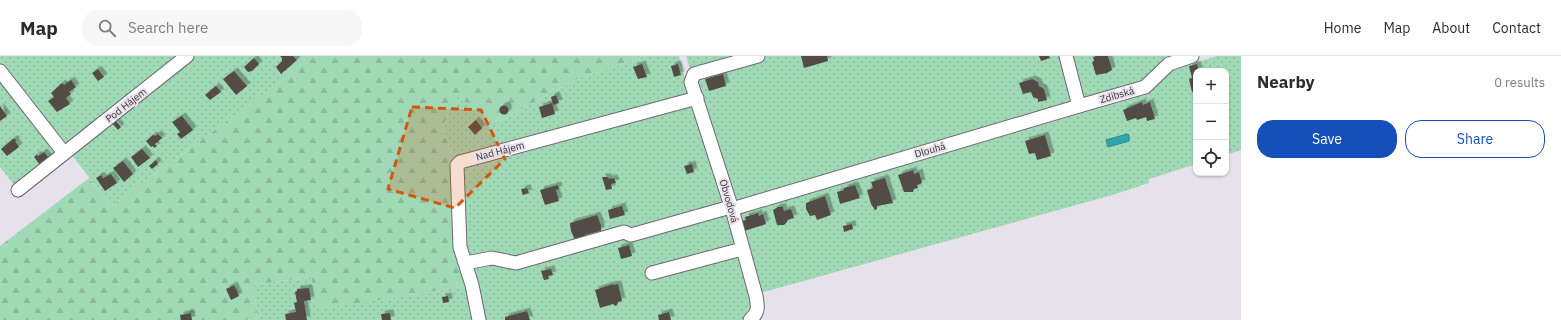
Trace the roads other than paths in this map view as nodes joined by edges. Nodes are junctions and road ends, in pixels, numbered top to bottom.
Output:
1 (187, 56) edge
2 (758, 56) edge
3 (1066, 56) edge
4 (1192, 56) edge
5 (0, 71) edge
6 (697, 98) junction
7 (1079, 106) junction
8 (64, 153) junction
9 (18, 190) dead end
10 (732, 209) junction
11 (742, 249) junction
12 (465, 263) junction
13 (652, 273) dead end
14 (479, 320) edge
15 (750, 320) edge

1 - 8 street, Pod Hájem
2 - 6 street, Obvodová
3 - 7 street
4 - 7 street, Zdibská
5 - 8 street
6 - 10 street, Obvodová
6 - 12 street, Nad Hájem
7 - 10 street, Dlouhá
8 - 9 street, Pod Hájem
10 - 11 street, Obvodová
10 - 12 street, Dlouhá
11 - 13 street
11 - 15 street, Obvodová
12 - 14 street, Nad Hájem

